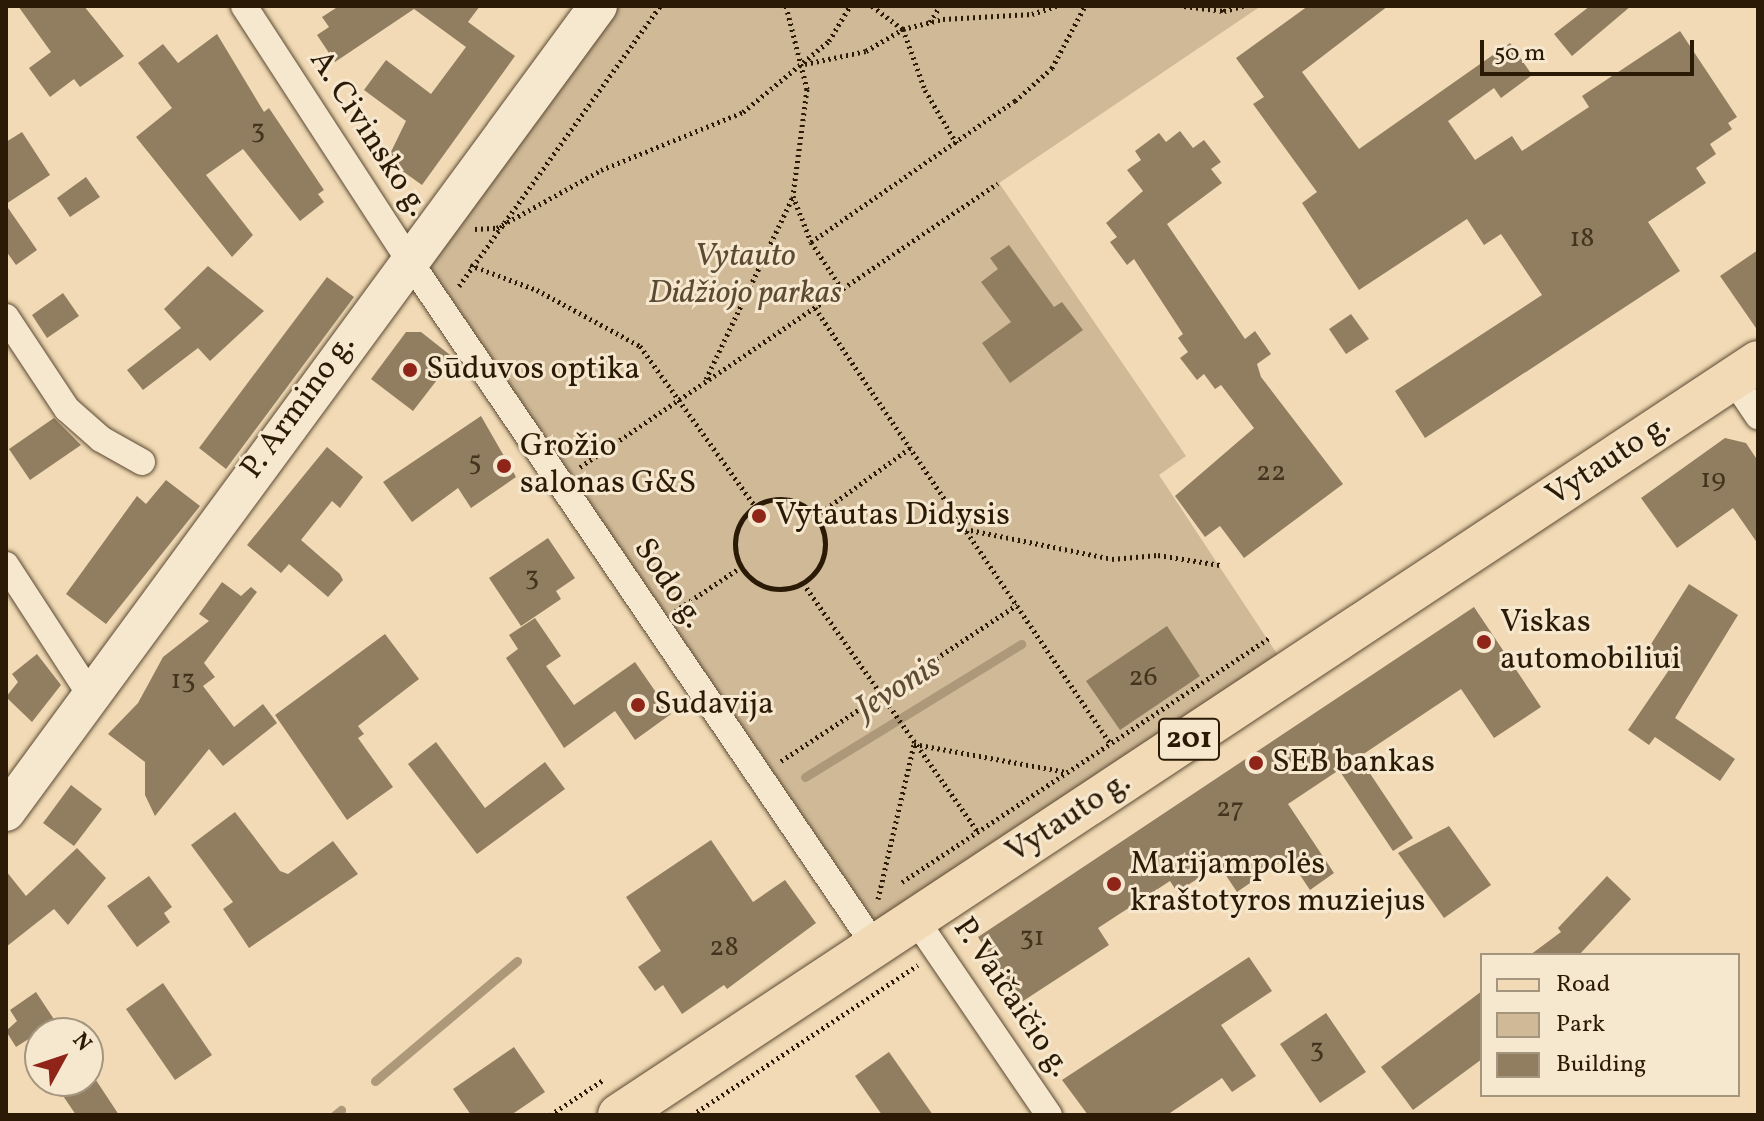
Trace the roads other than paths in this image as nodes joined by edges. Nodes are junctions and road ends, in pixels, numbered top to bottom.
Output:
1 (244, 6) edge
2 (598, 6) edge
3 (408, 259) junction
4 (6, 317) edge
5 (1746, 370) edge
6 (1758, 416) edge
7 (142, 462) dead end
8 (6, 565) edge
9 (89, 693) junction
10 (6, 812) edge
11 (927, 936) junction
12 (875, 946) junction
13 (619, 1115) edge
14 (1049, 1115) edge

1 - 3 street, A. Civinsko g.
2 - 3 main road, P. Armino g.
3 - 9 main road, P. Armino g.
3 - 12 street, Sodo g.
4 - 7 street
5 - 6 street
5 - 11 main road, Vytauto g. / 201
8 - 9 street
9 - 10 main road, P. Armino g.
11 - 12 main road, Vytauto g. / 201
11 - 14 street, P. Vaičaičio g.
12 - 13 main road, Vytauto g. / 201

